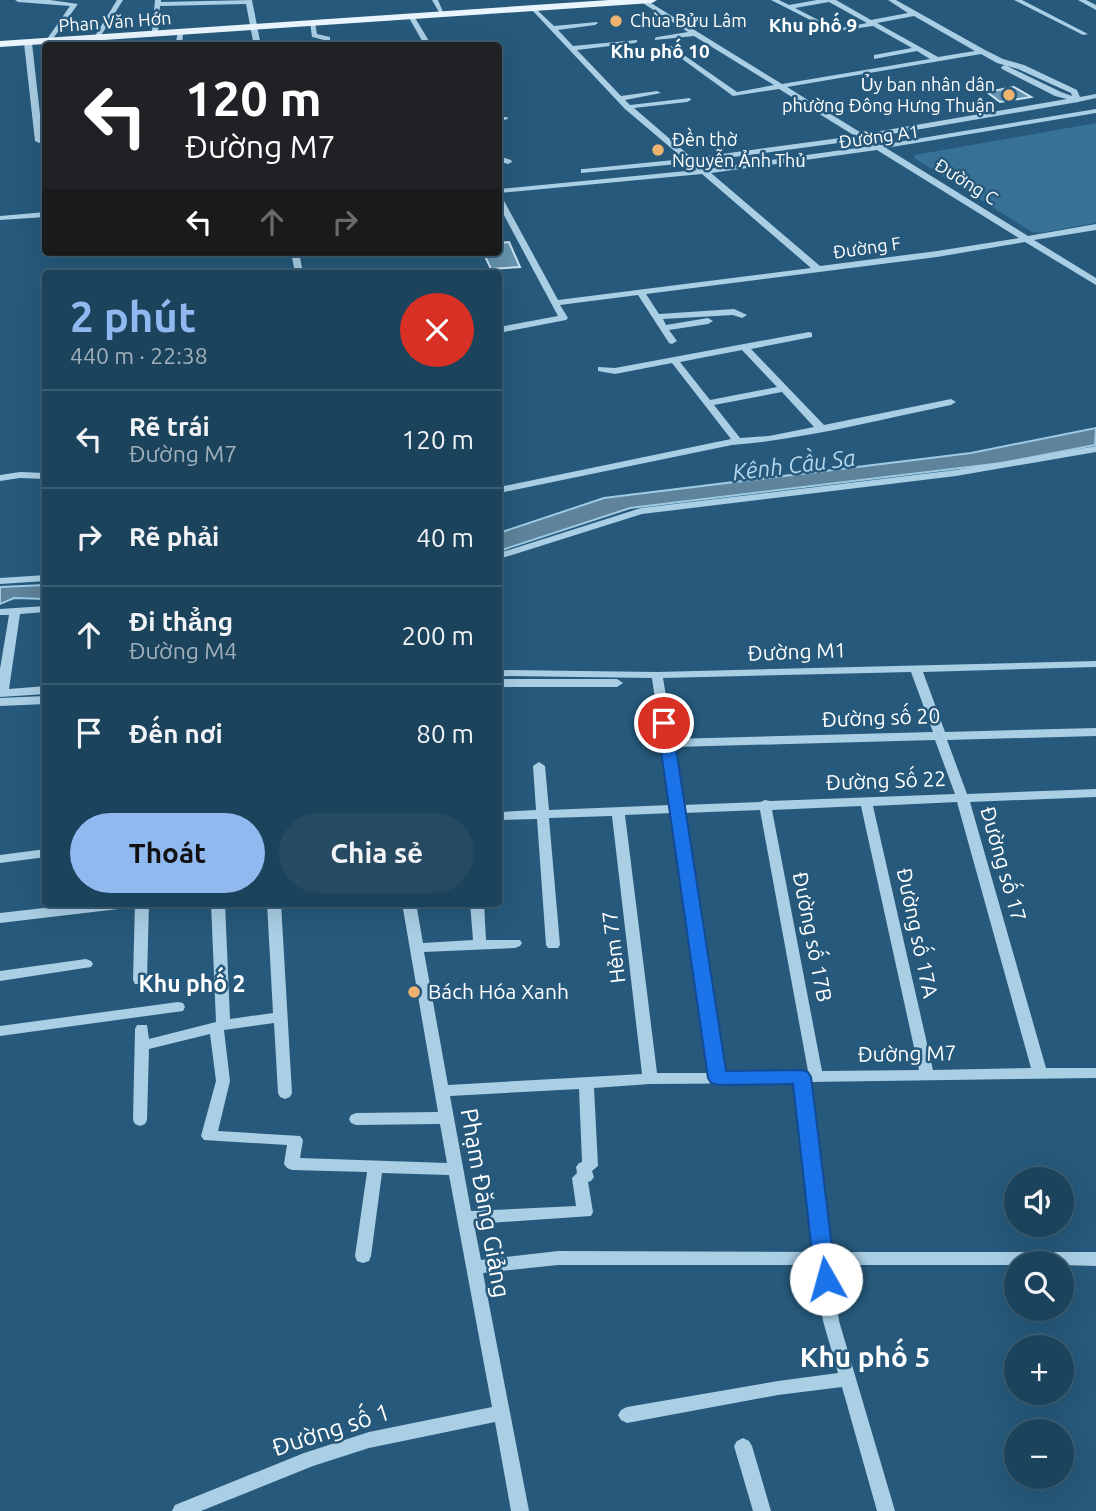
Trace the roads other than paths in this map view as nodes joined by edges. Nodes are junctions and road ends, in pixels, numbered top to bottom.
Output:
1 (18, 0) edge
2 (120, 0) edge
3 (435, 0) edge
4 (606, 0) edge
5 (642, 0) edge
6 (652, 0) edge
7 (774, 0) edge
8 (830, 0) edge
9 (891, 0) edge
10 (1017, 0) edge
11 (1081, 0) edge
12 (47, 1) edge
13 (249, 1) edge
14 (76, 2) edge
15 (158, 2) edge
16 (788, 7) junction
17 (533, 8) junction
18 (1096, 8) edge
19 (442, 11) junction
20 (913, 14) junction
21 (411, 16) junction
22 (312, 23) junction
23 (595, 23) dead end
24 (872, 23) junction
25 (255, 26) junction
26 (826, 26) dead end
27 (553, 28) junction
28 (839, 30) dead end
29 (155, 32) junction
30 (180, 33) junction
31 (697, 33) junction
32 (1085, 34) dead end
33 (98, 36) junction
34 (657, 40) dead end
35 (635, 41) dead end
36 (42, 42) edge
37 (42, 42) edge
38 (53, 42) edge
39 (179, 42) edge
40 (257, 42) edge
41 (328, 42) edge
42 (427, 42) edge
43 (0, 43) edge
44 (28, 43) junction
45 (669, 47) dead end
46 (573, 48) junction
47 (918, 49) junction
48 (982, 52) junction
49 (877, 57) dead end
50 (938, 60) junction
51 (1000, 61) joint
52 (782, 85) junction
53 (657, 93) dead end
54 (1096, 96) edge
55 (620, 98) junction
56 (687, 100) dead end
57 (1078, 100) junction
58 (628, 107) junction
59 (1094, 107) edge
60 (1096, 118) edge
61 (868, 139) junction
62 (39, 141) dead end
63 (880, 147) junction
64 (889, 153) junction
65 (502, 159) edge
66 (508, 162) dead end
67 (700, 169) junction
68 (586, 174) dead end
69 (502, 191) edge
70 (502, 198) edge
71 (502, 204) edge
72 (42, 214) edge
73 (0, 218) edge
74 (1096, 227) edge
75 (1027, 239) junction
76 (819, 270) junction
77 (1096, 282) edge
78 (642, 294) junction
79 (555, 303) junction
80 (657, 317) junction
81 (664, 328) junction
82 (502, 329) edge
83 (809, 335) dead end
84 (672, 341) dead end
85 (745, 348) junction
86 (674, 360) junction
87 (601, 369) dead end
88 (784, 389) junction
89 (951, 402) dead end
90 (707, 403) junction
91 (822, 429) junction
92 (737, 441) junction
93 (1096, 449) edge
94 (42, 476) edge
95 (0, 478) edge
96 (502, 489) edge
97 (502, 555) edge
98 (42, 578) edge
99 (0, 581) edge
100 (42, 609) edge
101 (15, 611) junction
102 (0, 612) edge
103 (1096, 664) edge
104 (1096, 671) edge
105 (917, 672) junction
106 (502, 673) edge
107 (658, 679) junction
108 (502, 683) edge
109 (42, 691) edge
110 (1, 696) edge
111 (42, 699) edge
112 (1096, 732) edge
113 (940, 735) junction
114 (668, 743) junction
115 (539, 766) dead end
116 (1096, 793) edge
117 (962, 797) junction
118 (866, 801) junction
119 (765, 804) junction
120 (677, 808) junction
121 (618, 811) junction
122 (541, 814) junction
123 (502, 816) edge
124 (42, 854) edge
125 (0, 859) edge
126 (93, 907) edge
127 (142, 907) edge
128 (218, 907) edge
129 (274, 907) edge
130 (410, 907) edge
131 (477, 907) edge
132 (0, 918) edge
133 (515, 943) dead end
134 (480, 944) junction
135 (553, 945) dead end
136 (417, 948) junction
137 (86, 964) dead end
138 (0, 976) edge
139 (140, 981) dead end
140 (178, 1007) dead end
141 (282, 1017) junction
142 (220, 1026) junction
143 (142, 1028) dead end
144 (0, 1031) edge
145 (142, 1046) junction
146 (1096, 1073) edge
147 (1040, 1074) junction
148 (927, 1075) junction
149 (809, 1077) junction
150 (718, 1078) junction
151 (650, 1079) junction
152 (586, 1083) junction
153 (442, 1091) junction
154 (285, 1093) dead end
155 (446, 1118) junction
156 (356, 1119) dead end
157 (140, 1120) dead end
158 (375, 1167) junction
159 (456, 1170) junction
160 (465, 1218) junction
161 (363, 1256) dead end
162 (823, 1258) junction
163 (1096, 1259) edge
164 (474, 1267) junction
165 (848, 1379) junction
166 (501, 1413) junction
167 (627, 1415) dead end
168 (743, 1446) dead end
169 (181, 1511) edge
170 (520, 1511) edge
171 (762, 1511) edge
172 (886, 1511) edge

1 - 12 street
2 - 33 street
3 - 19 street
4 - 19 main road, Phan Văn Hớn
5 - 6 main road, Phan Văn Hớn
5 - 17 main road, Phan Văn Hớn
5 - 31 street, Đường C
7 - 16 street
8 - 16 street
8 - 24 street
9 - 20 street
10 - 32 street
11 - 18 street
12 - 14 street
13 - 15 street
13 - 25 street
14 - 38 street
15 - 29 street
16 - 26 street
17 - 21 main road, Phan Văn Hớn
17 - 27 street
19 - 25 main road, Phan Văn Hớn
20 - 24 street
20 - 48 street
21 - 22 main road, Phan Văn Hớn
21 - 42 street
22 - 25 main road, Phan Văn Hớn
22 - 41 street
23 - 27 street
24 - 28 street
24 - 47 street
25 - 29 main road, Phan Văn Hớn
25 - 30 main road, Phan Văn Hớn
25 - 40 street
27 - 46 street
29 - 33 main road, Phan Văn Hớn
30 - 38 main road, Phan Văn Hớn
30 - 39 street
31 - 34 street
31 - 52 street, Đường C
33 - 38 main road, Phan Văn Hớn
35 - 46 street
36 - 43 main road, Phan Văn Hớn
37 - 44 main road, Phan Văn Hớn
43 - 44 main road, Phan Văn Hớn
44 - 62 street
45 - 52 street
46 - 55 street
47 - 49 street
47 - 50 street
48 - 50 street
48 - 51 street
50 - 52 street
51 - 57 street
52 - 61 street, Đường C
53 - 55 street
54 - 57 street, Đường A1
55 - 58 street
56 - 58 street
57 - 59 street
57 - 61 street, Đường A1
58 - 67 street
59 - 61 street, Đường A1
59 - 63 street, Đường A1
60 - 64 street, Đường A1
61 - 63 street, Đường C
61 - 67 street, Đường A1
63 - 64 street, Đường C
63 - 67 street, Đường A1
64 - 67 street, Đường A1
64 - 75 street, Đường C
65 - 66 street
67 - 68 street, Đường A1
67 - 69 street
67 - 70 street
67 - 76 street
71 - 79 street
72 - 73 street
74 - 75 street, Đường F
75 - 76 street, Đường F
75 - 77 street, Đường C
76 - 78 street, Đường F
78 - 79 street, Đường F
78 - 80 street
79 - 82 street
80 - 81 street
80 - 81 street
81 - 84 street
83 - 85 street
85 - 86 street
85 - 88 street
86 - 87 street
86 - 90 street
88 - 90 street
88 - 91 street
89 - 91 street
90 - 92 street
91 - 92 street
92 - 96 street
93 - 97 street
94 - 95 street
98 - 99 street
100 - 101 street
101 - 102 street
101 - 110 street
103 - 105 street, Đường M1
104 - 105 street, Đường M1
105 - 107 street, Đường M1
105 - 113 street, Đường số 17
106 - 107 street, Đường M1
107 - 108 street, Đường M1
107 - 114 street
109 - 110 street
110 - 111 street
112 - 113 street, Đường số 20
113 - 114 street, Đường số 20
113 - 117 street, Đường số 17
114 - 120 street
115 - 122 street
116 - 117 street, Đường Số 22
117 - 118 street, Đường Số 22
117 - 147 street, Đường số 17
118 - 119 street, Đường Số 22
118 - 148 street, Đường số 17A
119 - 120 street, Đường Số 22
119 - 149 street, Đường số 17B
120 - 121 street, Đường Số 22
120 - 150 street
121 - 122 street, Đường Số 22
121 - 151 street, Hẻm 77
122 - 123 street, Đường Số 22
122 - 135 street
124 - 125 street
126 - 132 street
127 - 139 street
128 - 142 street
129 - 141 street
130 - 136 street, Phạm Đăng Giảng
131 - 134 street
133 - 134 street
134 - 136 street
136 - 153 street, Phạm Đăng Giảng
137 - 138 street
140 - 144 street
141 - 142 street
141 - 154 street
142 - 145 street
142 - 158 street
143 - 145 street
145 - 157 street
146 - 147 street, Đường M7
147 - 148 street, Đường M7
148 - 149 street, Đường M7
149 - 150 street, Đường M7
149 - 162 street, Đường số 17B
150 - 151 street, Đường M7
151 - 152 street, Đường M7
152 - 153 street, Đường M7
152 - 160 street
153 - 155 street, Phạm Đăng Giảng
155 - 156 street
155 - 159 street, Phạm Đăng Giảng
158 - 159 street
158 - 161 street
159 - 160 street, Phạm Đăng Giảng
160 - 164 street, Phạm Đăng Giảng
162 - 163 street
162 - 164 street
162 - 165 street, Đường số 17B
164 - 166 street, Phạm Đăng Giảng
165 - 167 street
165 - 172 street, Đường số 17B
166 - 169 street, Đường số 1
166 - 170 street, Phạm Đăng Giảng
168 - 171 street

